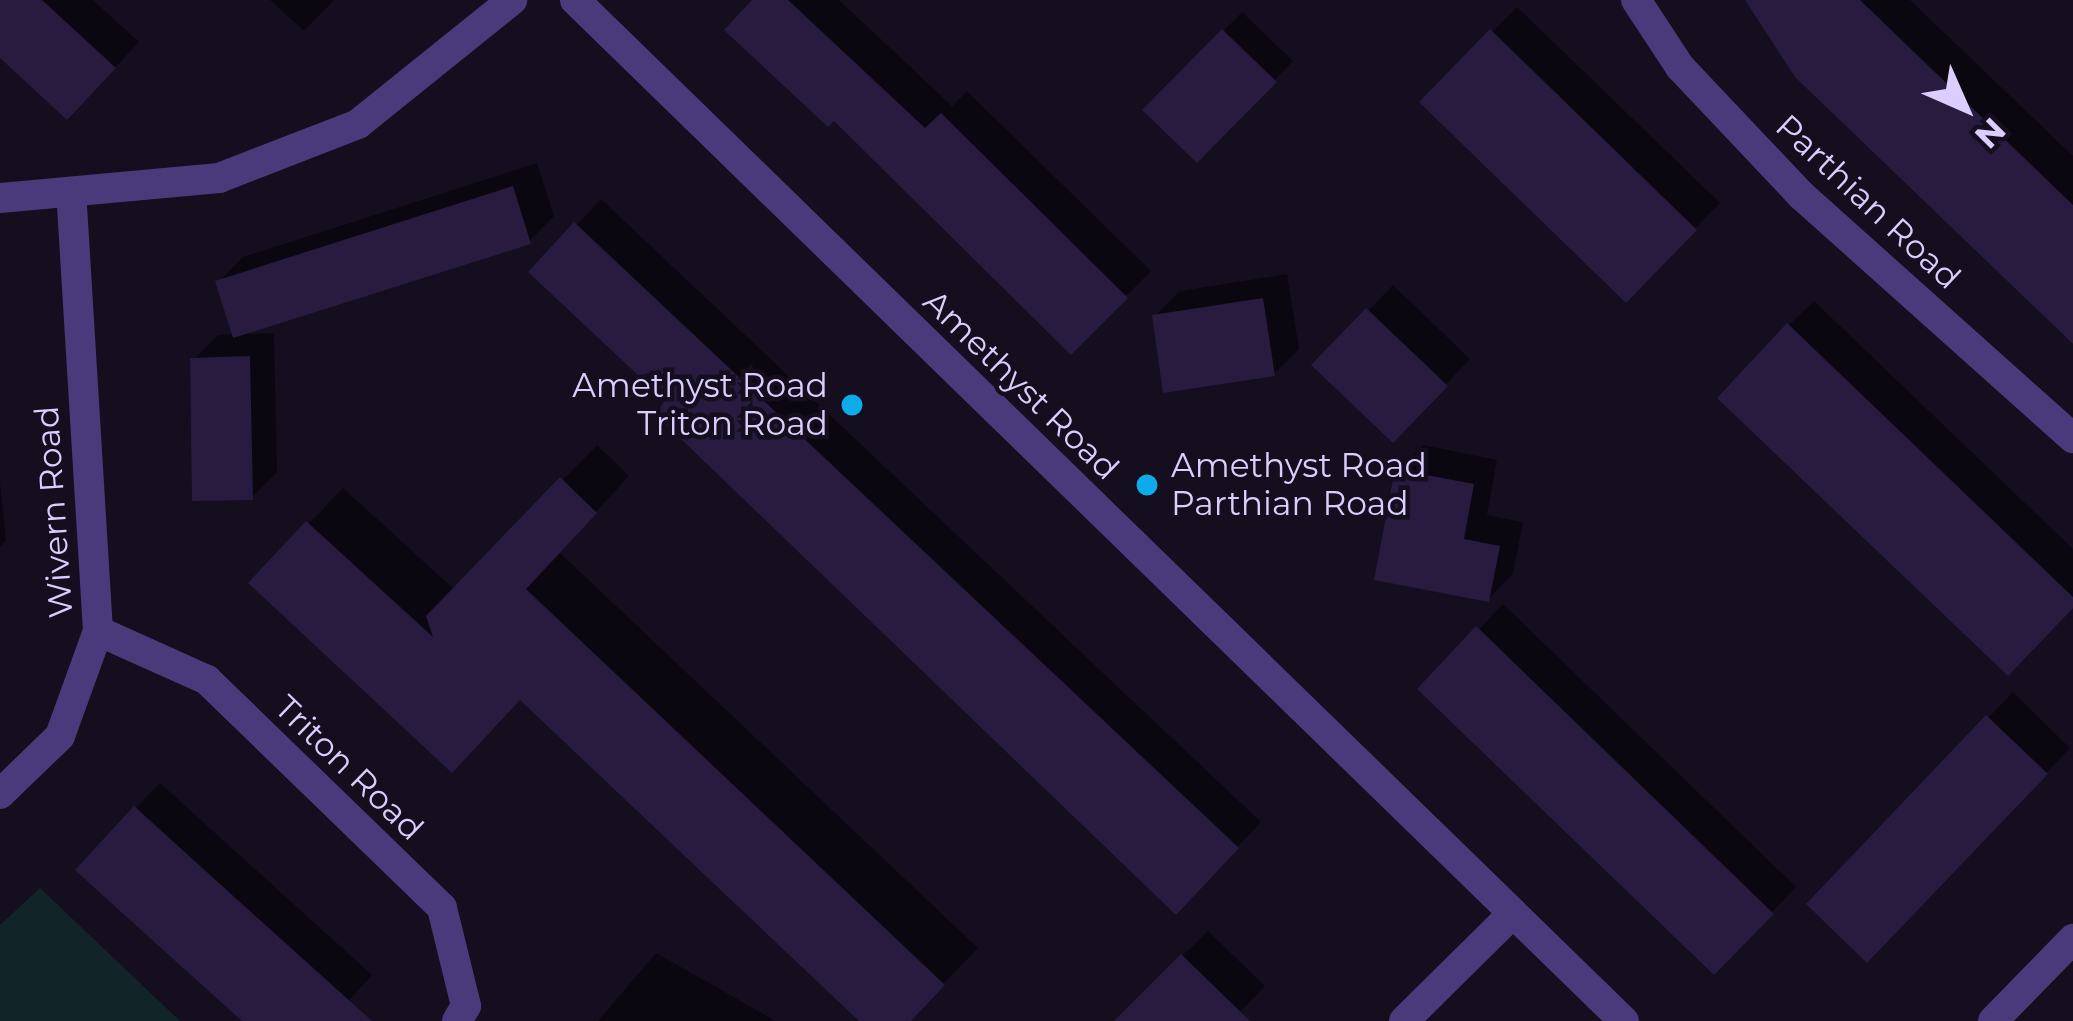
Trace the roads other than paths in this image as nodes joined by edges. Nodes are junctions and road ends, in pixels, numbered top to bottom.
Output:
1 (512, 0) edge
2 (575, 0) edge
3 (1636, 0) edge
4 (71, 194) junction
5 (0, 198) edge
6 (2073, 438) edge
7 (98, 632) junction
8 (0, 794) edge
9 (1512, 914) junction
10 (2073, 939) edge
11 (457, 1021) edge
12 (1404, 1021) edge
13 (1624, 1021) edge
14 (1993, 1021) edge

1 - 4 street
2 - 9 street, Amethyst Road
3 - 6 street, Parthian Road
4 - 5 street
4 - 7 street, Wivern Road
7 - 8 street, Wivern Road
7 - 11 street, Triton Road
9 - 12 street
9 - 13 street, Amethyst Road
10 - 14 street

